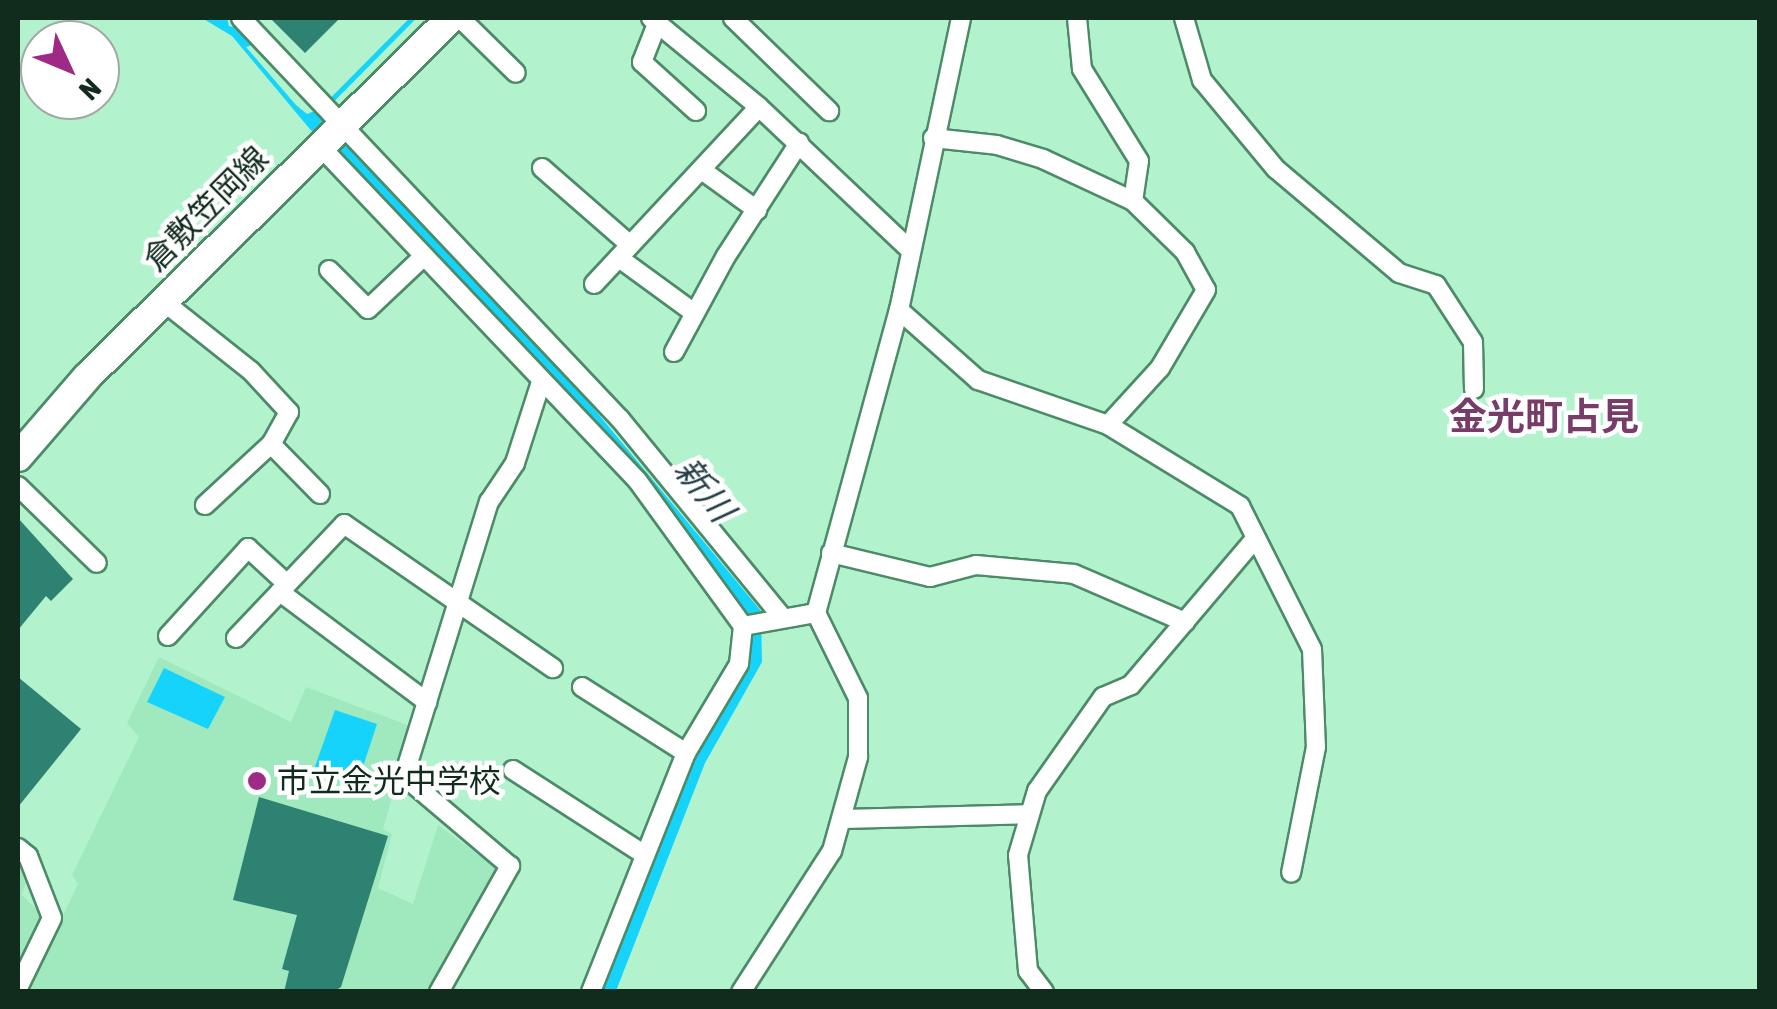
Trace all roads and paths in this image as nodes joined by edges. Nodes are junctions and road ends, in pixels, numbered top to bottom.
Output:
1 (241, 18) edge
2 (450, 18) edge
3 (460, 18) edge
4 (733, 18) edge
5 (961, 18) edge
6 (1077, 18) edge
7 (1184, 18) edge
8 (654, 21) edge
9 (516, 73) dead end
10 (759, 107) junction
11 (696, 111) dead end
12 (830, 111) dead end
13 (342, 123) junction
14 (933, 138) junction
15 (800, 143) junction
16 (319, 145) junction
17 (542, 168) dead end
18 (703, 171) junction
19 (1133, 201) junction
20 (757, 210) junction
21 (909, 249) junction
22 (624, 251) junction
23 (422, 258) junction
24 (329, 270) dead end
25 (594, 284) dead end
26 (164, 302) junction
27 (899, 310) junction
28 (693, 312) junction
29 (674, 352) dead end
30 (541, 382) junction
31 (1474, 390) dead end
32 (1108, 425) junction
33 (271, 444) junction
34 (18, 457) edge
35 (18, 486) edge
36 (320, 494) dead end
37 (204, 504) dead end
38 (1255, 540) junction
39 (831, 553) junction
40 (97, 563) dead end
41 (283, 588) junction
42 (458, 602) junction
43 (816, 613) junction
44 (782, 616) junction
45 (1185, 622) junction
46 (743, 626) junction
47 (168, 636) dead end
48 (236, 638) dead end
49 (553, 668) dead end
50 (582, 687) dead end
51 (427, 702) junction
52 (686, 753) junction
53 (513, 770) dead end
54 (1028, 814) junction
55 (843, 819) junction
56 (18, 848) edge
57 (645, 855) junction
58 (1291, 873) dead end
59 (18, 988) edge
60 (440, 992) edge
61 (591, 992) edge
62 (741, 992) edge
63 (1044, 992) edge

1 - 13 street
2 - 13 main road, 倉敷笠岡線
3 - 9 street
4 - 12 street
5 - 14 street
6 - 19 street
7 - 31 street
8 - 10 street
8 - 11 street
10 - 15 street
10 - 18 street
13 - 16 main road, 倉敷笠岡線
13 - 44 street
14 - 19 street
14 - 21 street
15 - 20 street
15 - 21 street
16 - 23 street
16 - 26 main road, 倉敷笠岡線
17 - 22 street
18 - 20 street
18 - 22 street
19 - 32 street
20 - 28 street
21 - 27 street
22 - 25 street
22 - 28 street
23 - 24 street
23 - 30 street
26 - 33 street
26 - 34 main road, 倉敷笠岡線
27 - 32 street
27 - 39 street
28 - 29 street
30 - 42 street
30 - 46 street
32 - 38 street
33 - 36 street
33 - 37 street
35 - 40 street
38 - 45 street
38 - 58 street
39 - 43 street
39 - 45 street
41 - 42 street
41 - 47 street
41 - 48 street
41 - 51 street
42 - 49 street
42 - 51 street
43 - 44 street
43 - 55 street
44 - 46 street
45 - 54 street
46 - 52 street
50 - 52 street
51 - 60 street
52 - 57 street
53 - 57 street
54 - 55 street
54 - 63 street
55 - 62 street
56 - 59 street
57 - 61 street

